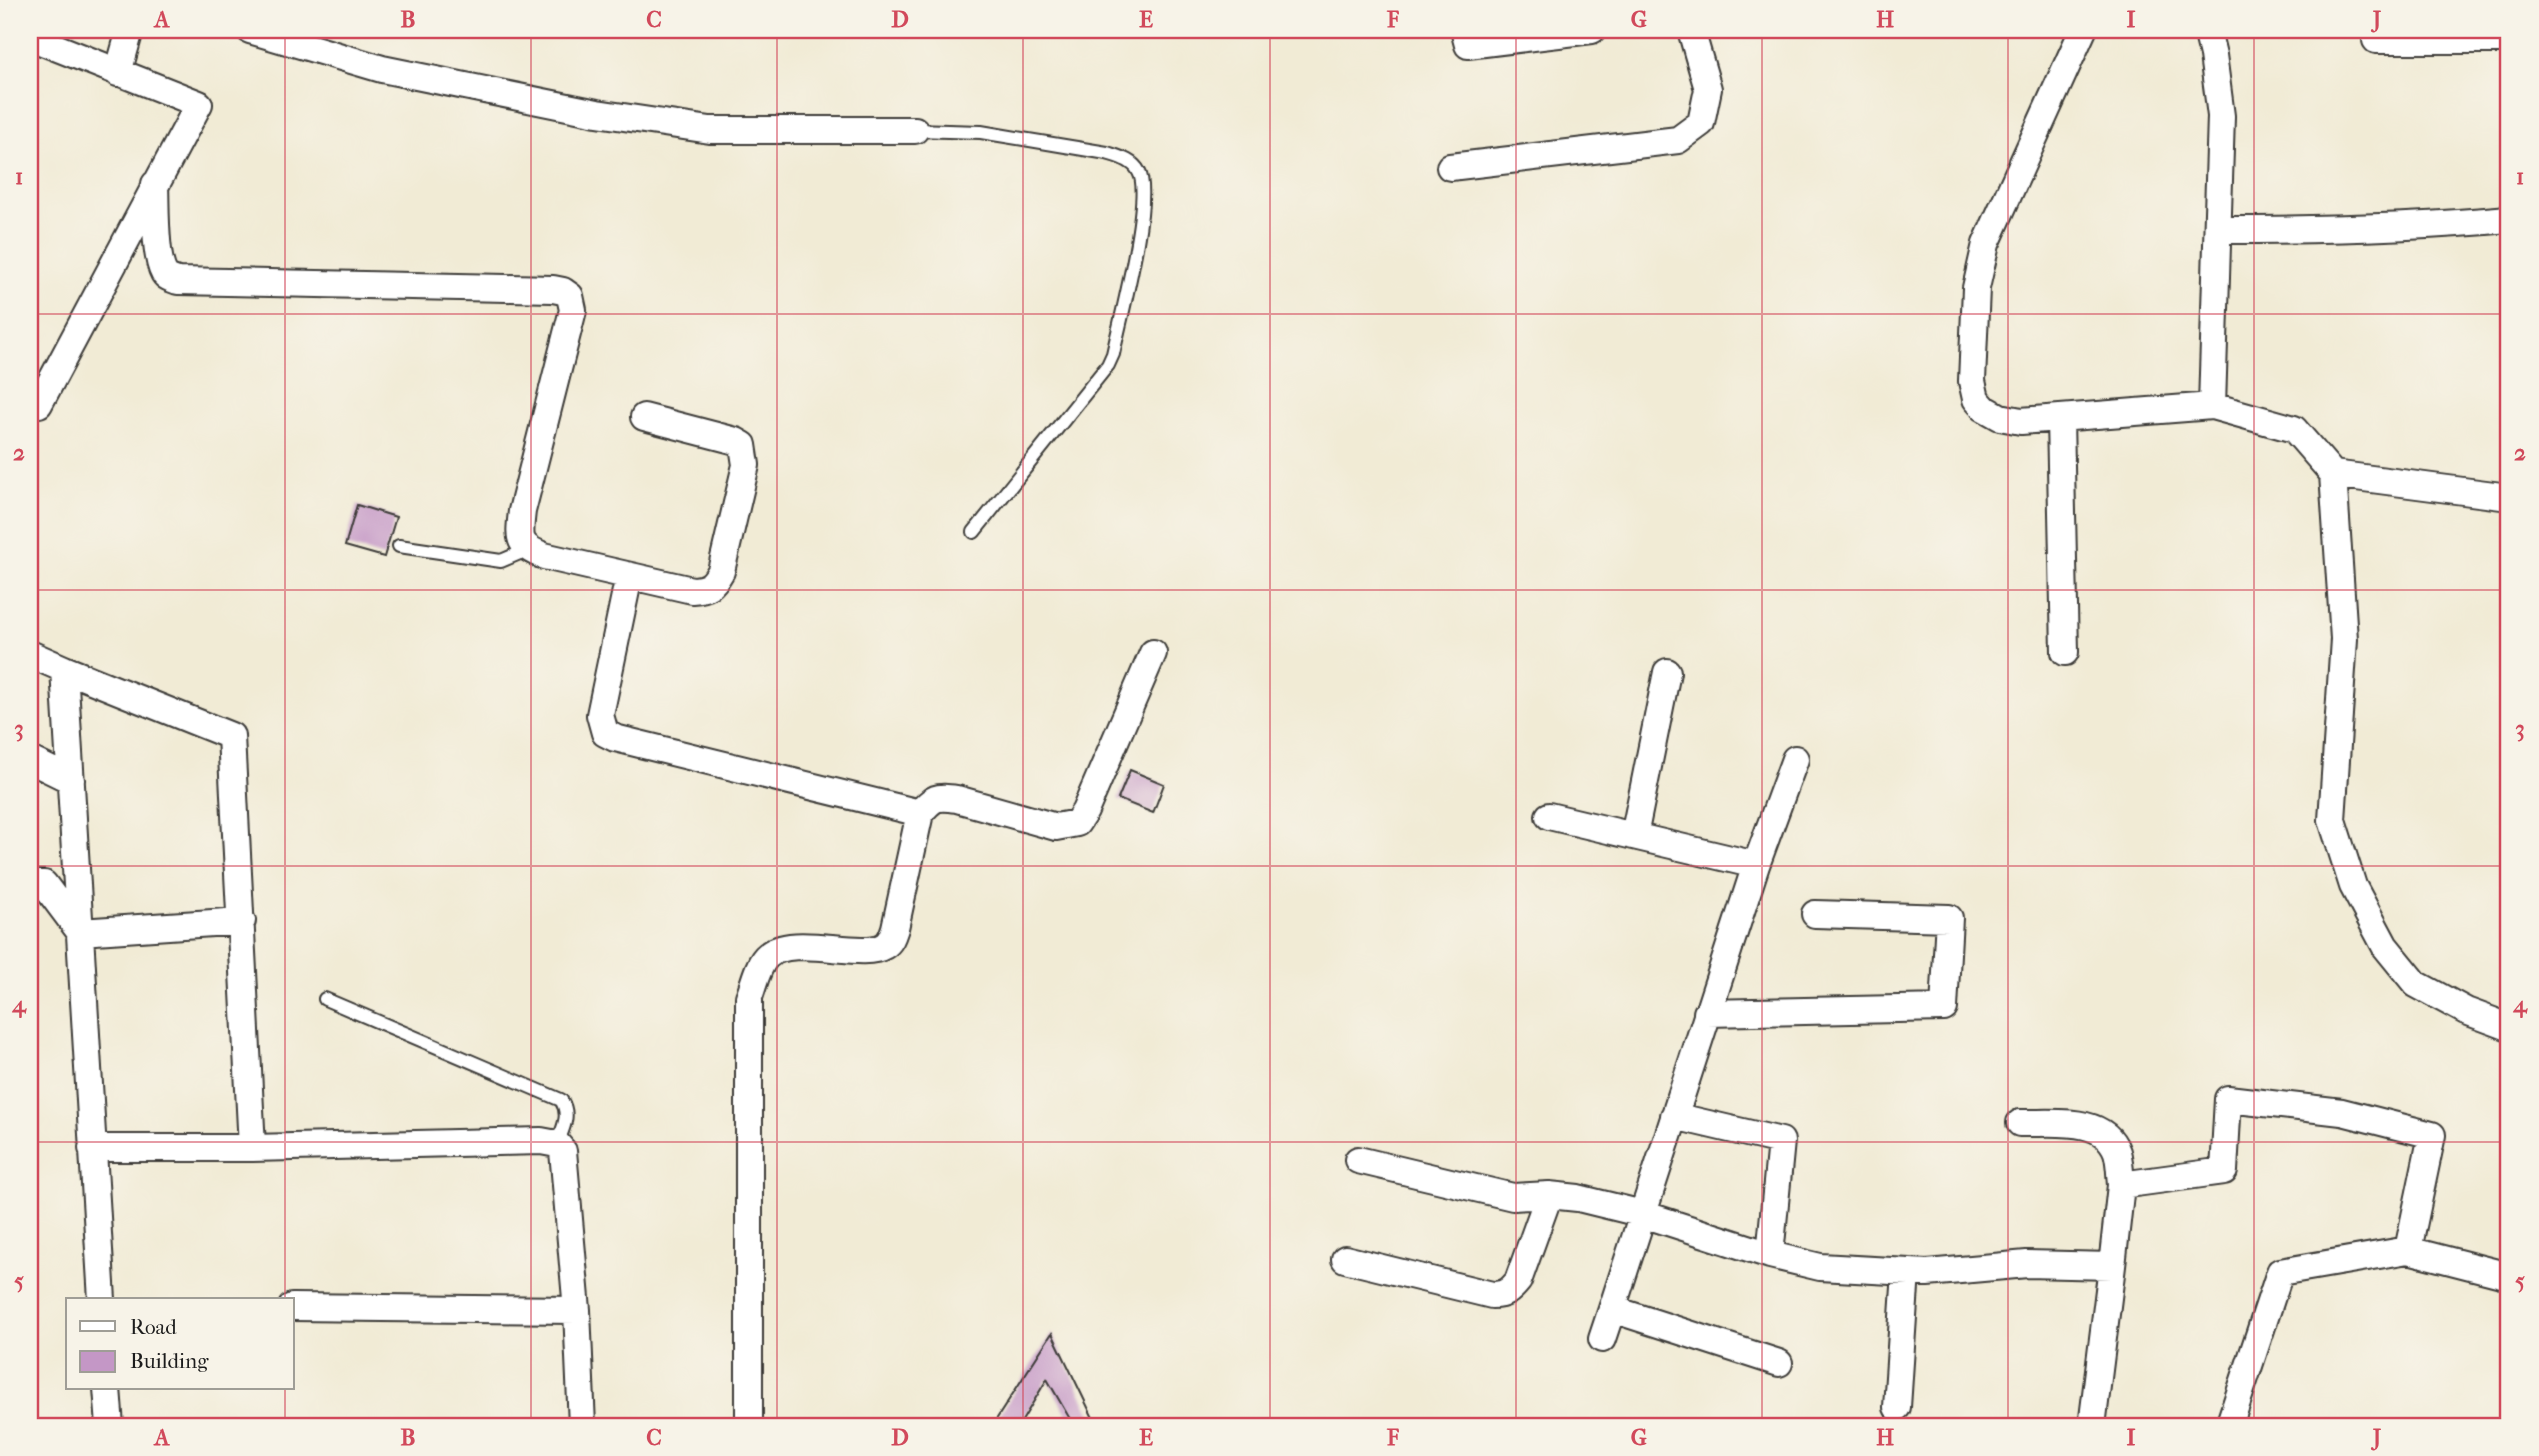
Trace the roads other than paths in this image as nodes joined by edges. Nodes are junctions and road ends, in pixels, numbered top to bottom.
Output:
1 (130, 30) edge
2 (250, 30) edge
3 (1464, 30) edge
4 (1592, 30) edge
5 (1691, 30) edge
6 (2083, 30) edge
7 (2207, 30) edge
8 (30, 37) edge
9 (2376, 40) dead end
10 (2509, 40) edge
11 (118, 73) junction
12 (915, 130) joint
13 (1450, 167) dead end
14 (155, 184) junction
15 (2509, 219) edge
16 (2218, 230) junction
17 (38, 404) dead end
18 (2212, 407) junction
19 (644, 417) dead end
20 (2060, 419) junction
21 (2333, 474) junction
22 (2509, 497) edge
23 (974, 532) dead end
24 (399, 546) dead end
25 (527, 550) junction
26 (629, 576) junction
27 (2065, 652) dead end
28 (1153, 653) dead end
29 (30, 654) edge
30 (64, 669) junction
31 (1667, 672) dead end
32 (30, 760) edge
33 (1795, 760) dead end
34 (71, 779) junction
35 (920, 813) junction
36 (1549, 816) dead end
37 (1634, 836) junction
38 (1756, 865) junction
39 (30, 884) edge
40 (1815, 914) dead end
41 (242, 921) junction
42 (80, 932) junction
43 (325, 999) dead end
44 (1707, 1013) junction
45 (2509, 1027) edge
46 (1674, 1116) junction
47 (2020, 1123) dead end
48 (557, 1144) junction
49 (252, 1148) junction
50 (92, 1149) junction
51 (1358, 1160) dead end
52 (2121, 1185) junction
53 (1549, 1195) junction
54 (1643, 1214) junction
55 (2408, 1250) junction
56 (1770, 1255) junction
57 (1345, 1259) dead end
58 (2112, 1266) junction
59 (1906, 1272) junction
60 (2509, 1276) edge
61 (102, 1298) edge
62 (294, 1307) edge
63 (1612, 1309) junction
64 (577, 1310) junction
65 (1602, 1339) dead end
66 (1779, 1363) dead end
67 (107, 1390) edge
68 (1897, 1407) dead end
69 (110, 1426) edge
70 (582, 1426) edge
71 (749, 1426) edge
72 (2092, 1426) edge
73 (2230, 1426) edge

1 - 11 street
2 - 12 street
3 - 4 street
5 - 13 street
6 - 20 street
7 - 16 street
8 - 11 street
9 - 10 street
11 - 14 street
12 - 23 lane
14 - 17 street
14 - 25 street
15 - 16 street
16 - 18 street
18 - 20 street
18 - 21 street
19 - 26 street
20 - 27 street
21 - 22 street
21 - 45 street
24 - 25 lane
25 - 26 street
26 - 35 street
28 - 35 street
29 - 30 street
30 - 34 street
30 - 41 street
31 - 37 street
32 - 34 street
33 - 38 street
34 - 42 street
35 - 71 street
36 - 37 street
37 - 38 street
38 - 44 street
39 - 42 street
40 - 44 street
41 - 42 street
41 - 49 street
42 - 50 street
43 - 48 lane
44 - 46 street
46 - 54 street
46 - 56 street
47 - 52 street
48 - 49 street
48 - 64 street
49 - 50 street
50 - 61 street
51 - 53 street
52 - 55 street
52 - 58 street
53 - 54 street
53 - 57 street
54 - 56 street
54 - 63 street
55 - 60 street
55 - 73 street
56 - 59 street
58 - 59 street
58 - 72 street
59 - 68 street
62 - 64 street
63 - 65 street
63 - 66 street
64 - 70 street
67 - 69 street

